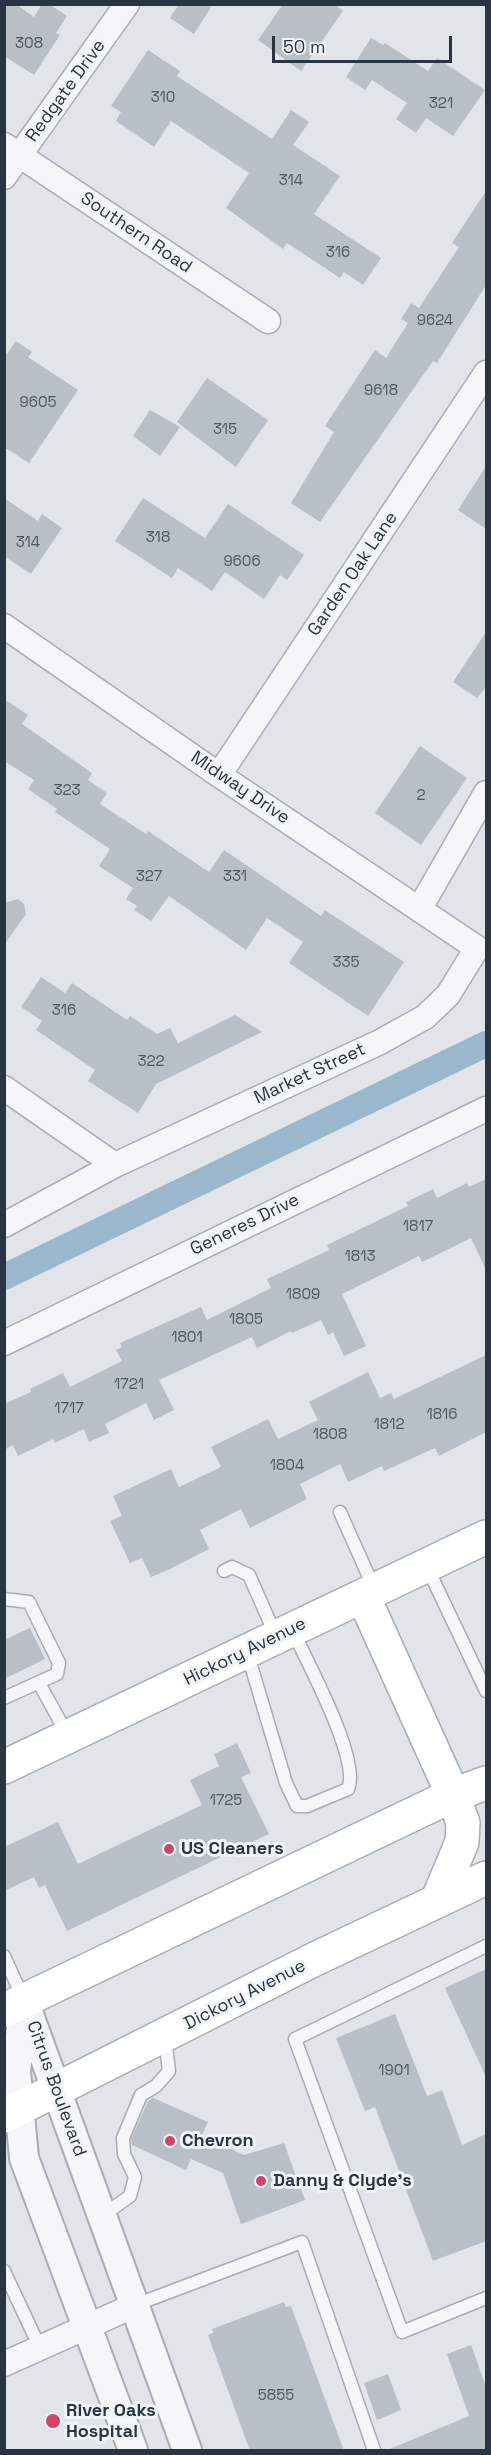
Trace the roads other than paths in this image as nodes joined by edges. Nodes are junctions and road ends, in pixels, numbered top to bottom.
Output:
1 (127, 4) edge
2 (12, 150) edge
3 (4, 177) edge
4 (268, 321) dead end
5 (486, 373) edge
6 (4, 626) edge
7 (219, 775) junction
8 (486, 793) edge
9 (420, 908) junction
10 (477, 948) joint
11 (4, 1088) edge
12 (486, 1109) edge
13 (115, 1165) junction
14 (4, 1224) edge
15 (4, 1343) edge
16 (340, 1512) dead end
17 (486, 1537) edge
18 (426, 1566) junction
19 (224, 1571) dead end
20 (369, 1593) junction
21 (4, 1599) edge
22 (284, 1634) junction
23 (247, 1652) junction
24 (39, 1683) junction
25 (486, 1690) edge
26 (4, 1698) edge
27 (68, 1737) junction
28 (4, 1767) edge
29 (486, 1783) edge
30 (453, 1795) junction
31 (486, 1878) edge
32 (438, 1899) junction
33 (486, 1946) edge
34 (4, 1956) edge
35 (14, 2005) edge
36 (165, 2036) junction
37 (57, 2092) junction
38 (12, 2113) edge
39 (101, 2216) junction
40 (4, 2271) edge
41 (486, 2298) edge
42 (134, 2306) junction
43 (87, 2326) junction
44 (40, 2348) junction
45 (4, 2364) edge
46 (133, 2451) edge
47 (187, 2451) edge
48 (374, 2451) edge

1 - 2 street, Redgate Drive
2 - 3 street, Redgate Drive
2 - 4 street, Southern Road
5 - 7 street, Garden Oak Lane
6 - 7 street, Midway Drive
7 - 9 street, Midway Drive
8 - 9 street
9 - 10 street, Midway Drive
10 - 13 street, Market Street
11 - 13 street
12 - 15 street, Generes Drive
13 - 14 street, Market Street
16 - 20 lane
17 - 18 main road, Hickory Avenue
18 - 20 main road, Hickory Avenue
18 - 25 lane
19 - 22 lane
20 - 22 main road, Hickory Avenue
20 - 30 main road
21 - 24 lane
22 - 23 main road, Hickory Avenue
22 - 23 lane
23 - 27 main road, Hickory Avenue
24 - 26 lane
24 - 27 lane
27 - 28 main road, Hickory Avenue
29 - 30 main road
30 - 32 main road
30 - 35 main road
31 - 32 main road, Dickory Avenue
32 - 36 main road, Dickory Avenue
33 - 41 lane
34 - 35 lane
35 - 37 street, Citrus Boulevard
35 - 38 street, Citrus Boulevard
36 - 37 main road, Dickory Avenue
36 - 39 lane
37 - 38 main road, Dickory Avenue
37 - 39 street, Citrus Boulevard
38 - 43 street, Citrus Boulevard
39 - 42 street, Citrus Boulevard
40 - 44 lane
42 - 43 street
42 - 47 street, Citrus Boulevard
42 - 48 lane
43 - 44 street
43 - 46 street, Citrus Boulevard
44 - 45 street

